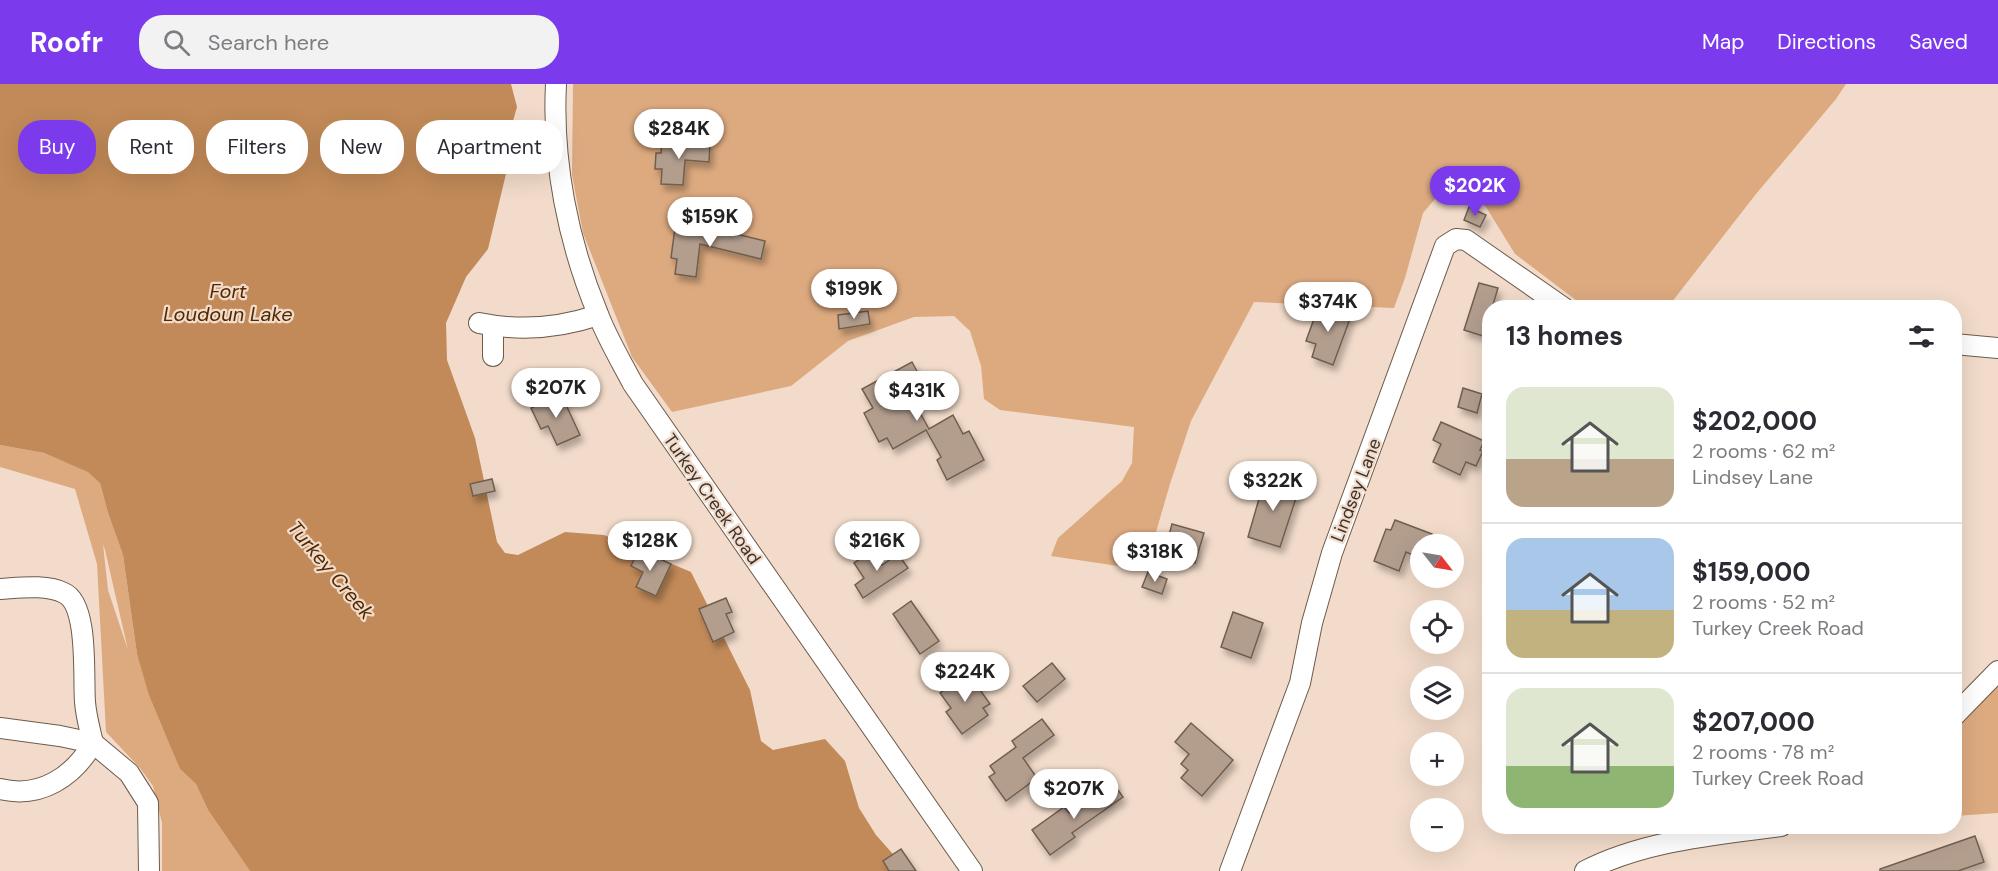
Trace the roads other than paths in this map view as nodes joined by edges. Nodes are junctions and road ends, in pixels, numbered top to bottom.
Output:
1 (556, 84) edge
2 (1552, 300) edge
3 (598, 315) junction
4 (1962, 345) edge
5 (1998, 348) edge
6 (493, 356) dead end
7 (0, 589) edge
8 (1998, 671) edge
9 (1962, 708) edge
10 (0, 728) edge
11 (93, 743) junction
12 (0, 789) edge
13 (1725, 834) edge
14 (149, 871) edge
15 (972, 871) edge
16 (1230, 871) edge
17 (1586, 871) edge

1 - 3 street, Turkey Creek Road
2 - 16 street, Lindsey Lane
3 - 6 street
3 - 15 street, Turkey Creek Road
4 - 5 street
7 - 11 street
8 - 9 street
10 - 11 street
11 - 12 street
11 - 14 street
13 - 17 street

